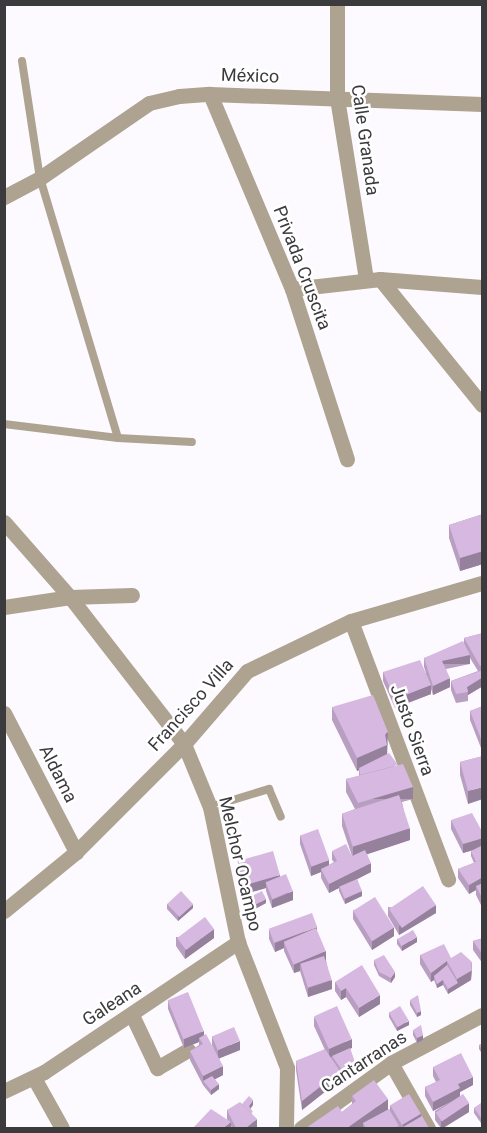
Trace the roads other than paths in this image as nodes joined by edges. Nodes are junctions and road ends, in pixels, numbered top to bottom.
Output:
1 (337, 4) edge
2 (22, 61) dead end
3 (210, 94) junction
4 (337, 98) junction
5 (483, 104) edge
6 (40, 178) junction
7 (4, 197) edge
8 (373, 279) junction
9 (483, 287) edge
10 (292, 289) junction
11 (483, 405) edge
12 (4, 424) edge
13 (118, 438) junction
14 (192, 442) dead end
15 (347, 459) dead end
16 (4, 522) edge
17 (483, 583) edge
18 (132, 595) dead end
19 (70, 597) junction
20 (4, 607) edge
21 (351, 621) junction
22 (4, 713) edge
23 (184, 744) junction
24 (210, 807) junction
25 (281, 817) dead end
26 (76, 852) junction
27 (448, 879) dead end
28 (4, 911) edge
29 (238, 942) junction
30 (132, 1015) junction
31 (483, 1015) edge
32 (188, 1050) edge
33 (391, 1063) junction
34 (34, 1078) junction
35 (4, 1091) edge
36 (62, 1128) edge
37 (286, 1128) edge
38 (301, 1128) edge
39 (428, 1128) edge

1 - 4 street, Calle Granada
2 - 6 lane
3 - 4 street, México
3 - 6 street, México
3 - 10 street, Privada Cruscita
4 - 5 street, México
4 - 8 street, Calle Granada
6 - 7 street, México
6 - 13 lane
8 - 9 street
8 - 10 street
8 - 11 street
10 - 15 street, Privada Cruscita
12 - 13 lane
13 - 14 lane
16 - 19 street, Melchor Ocampo
17 - 21 street, Francisco Villa
18 - 19 street
19 - 20 street
19 - 23 street, Melchor Ocampo
21 - 23 street, Francisco Villa
21 - 27 street, Justo Sierra
22 - 26 street, Aldama
23 - 24 street, Melchor Ocampo
23 - 26 street, Francisco Villa
24 - 25 lane
24 - 29 street, Melchor Ocampo
26 - 28 street, Francisco Villa
29 - 30 street, Galeana
29 - 37 street, Melchor Ocampo
30 - 32 street
30 - 34 street, Galeana
31 - 33 street, Cantarranas
33 - 38 street, Cantarranas
33 - 39 street
34 - 35 street, Galeana
34 - 36 street

